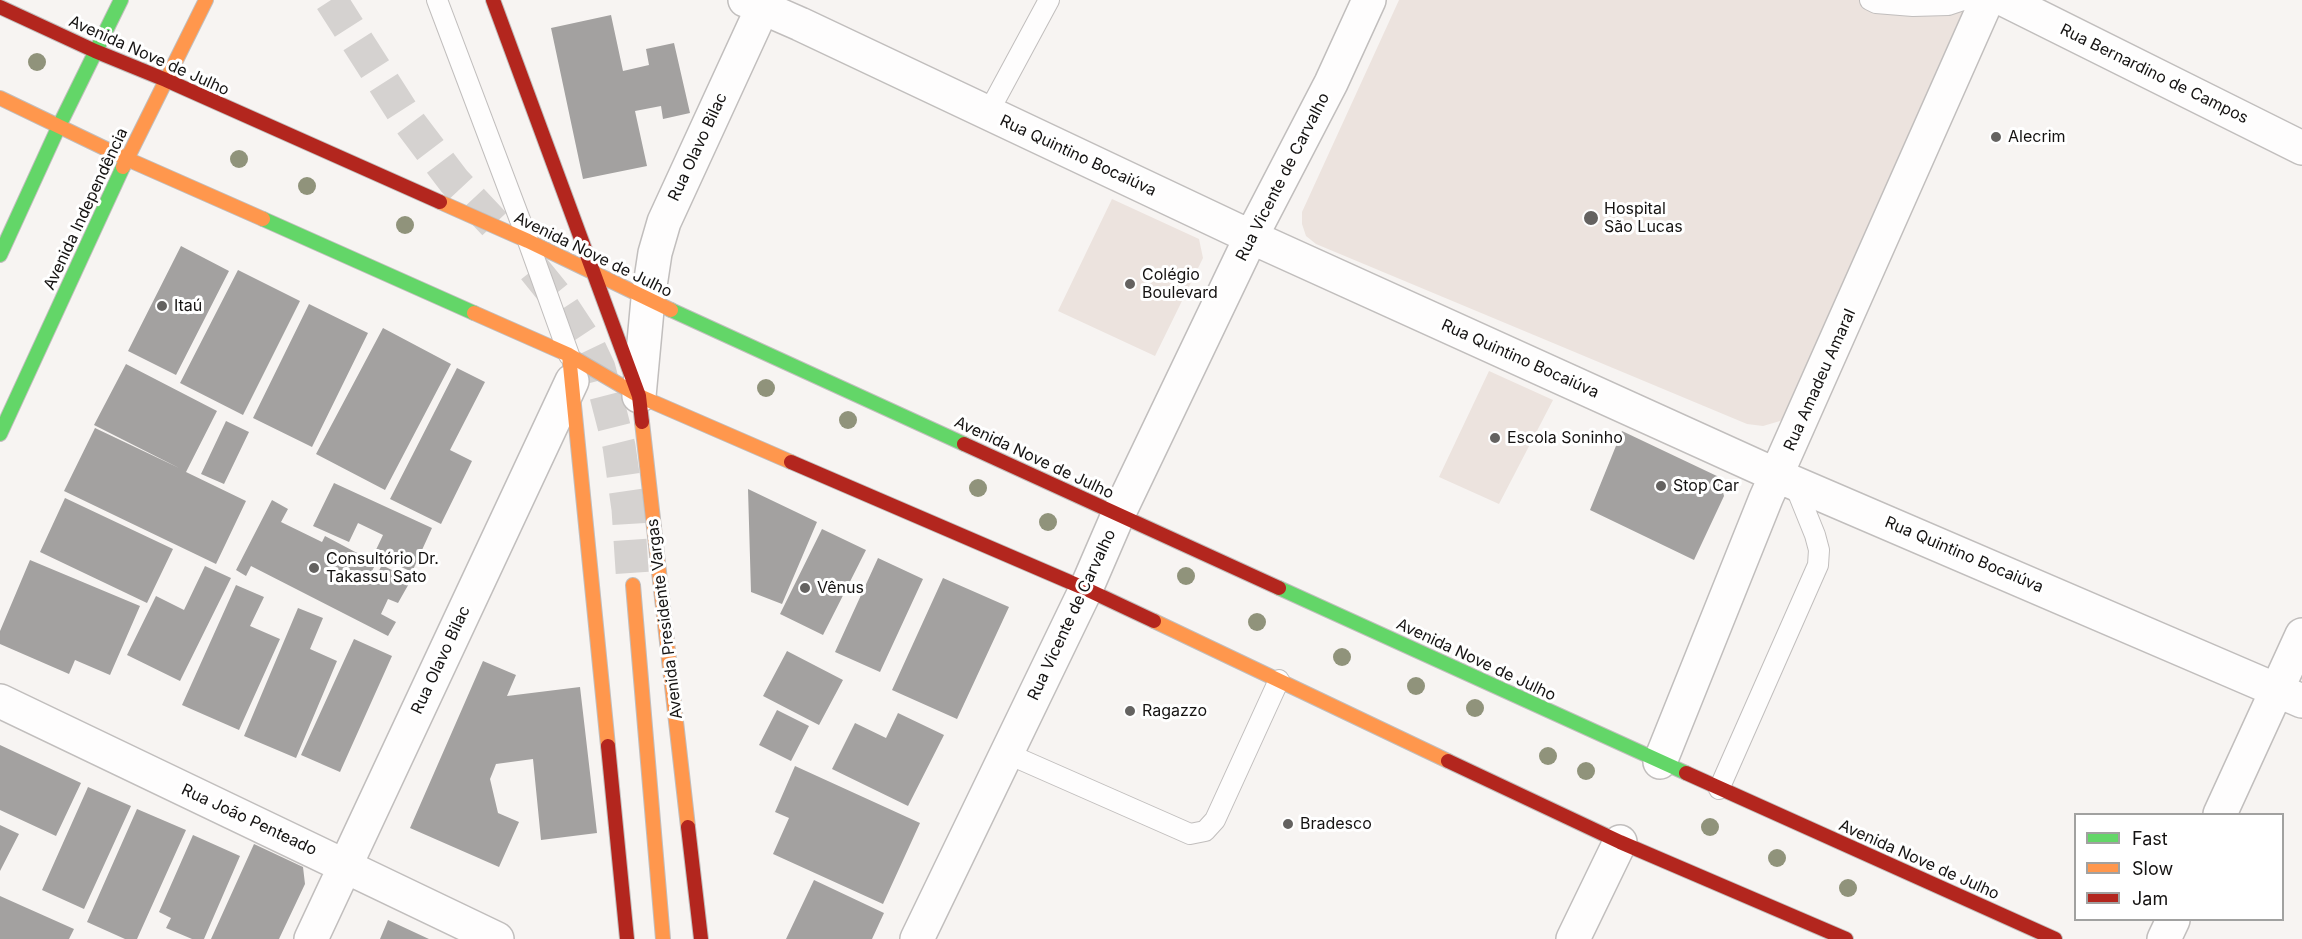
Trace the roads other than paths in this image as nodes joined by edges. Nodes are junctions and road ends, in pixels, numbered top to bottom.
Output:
1 (206, 0) edge
2 (437, 0) edge
3 (493, 0) edge
4 (1049, 0) edge
5 (1369, 0) edge
6 (1870, 0) edge
7 (1963, 0) edge
8 (1987, 0) edge
9 (2005, 0) edge
10 (120, 2) edge
11 (757, 3) edge
12 (0, 7) edge
13 (95, 51) junction
14 (166, 80) junction
15 (0, 99) edge
16 (988, 113) junction
17 (59, 126) junction
18 (2302, 148) edge
19 (127, 159) junction
20 (1251, 237) junction
21 (528, 241) junction
22 (0, 255) edge
23 (592, 272) junction
24 (648, 300) junction
25 (570, 368) junction
26 (639, 396) junction
27 (0, 434) edge
28 (1786, 479) junction
29 (1118, 515) junction
30 (633, 585) tunnel mouth
31 (1086, 589) junction
32 (2302, 635) edge
33 (1279, 680) junction
34 (2289, 695) edge
35 (0, 701) edge
36 (1006, 753) junction
37 (1660, 762) junction
38 (1719, 789) junction
39 (2221, 813) edge
40 (1620, 842) junction
41 (345, 865) junction
42 (2173, 921) edge
43 (312, 939) edge
44 (497, 939) edge
45 (627, 939) edge
46 (663, 939) edge
47 (701, 939) edge
48 (917, 939) edge
49 (1573, 939) edge
50 (1846, 939) edge
51 (2055, 939) edge
52 (2164, 939) edge

1 - 14 main road, Avenida Independência
2 - 21 lane
3 - 23 main road
4 - 16 lane
5 - 20 street, Rua Vicente de Carvalho
6 - 7 lane
8 - 28 street, Rua Amadeu Amaral
9 - 18 street, Rua Bernardino de Campos
10 - 13 main road
11 - 16 street, Rua Quintino Bocaiúva
11 - 24 street, Rua Olavo Bilac
12 - 13 main road, Avenida Nove de Julho
13 - 14 main road, Avenida Nove de Julho
13 - 17 main road
14 - 19 main road, Avenida Independência
14 - 21 main road, Avenida Nove de Julho
15 - 17 main road
16 - 20 street, Rua Quintino Bocaiúva
17 - 19 main road
17 - 22 main road
19 - 25 main road
19 - 27 main road, Avenida Independência
20 - 28 street, Rua Quintino Bocaiúva
20 - 29 street, Rua Vicente de Carvalho
21 - 23 main road, Avenida Nove de Julho
21 - 25 lane
23 - 24 main road, Avenida Nove de Julho
23 - 26 main road
24 - 26 street, Avenida Presidente Vargas
24 - 29 main road, Avenida Nove de Julho
25 - 26 main road
25 - 41 street, Rua Olavo Bilac
25 - 45 main road
26 - 31 main road
26 - 47 main road, Avenida Presidente Vargas
28 - 34 street, Rua Quintino Bocaiúva
28 - 37 street, Rua Amadeu Amaral
28 - 38 lane
29 - 31 street, Rua Vicente de Carvalho
29 - 37 main road, Avenida Nove de Julho
30 - 46 main road
31 - 33 main road
31 - 36 street, Rua Vicente de Carvalho
32 - 34 street
33 - 36 lane
33 - 40 main road
34 - 39 street
35 - 41 street, Rua João Penteado
36 - 48 street, Rua Vicente de Carvalho
37 - 38 main road, Avenida Nove de Julho
38 - 51 main road, Avenida Nove de Julho
40 - 49 street
40 - 50 main road
41 - 43 street, Rua Olavo Bilac
41 - 44 street, Rua João Penteado
42 - 52 street

